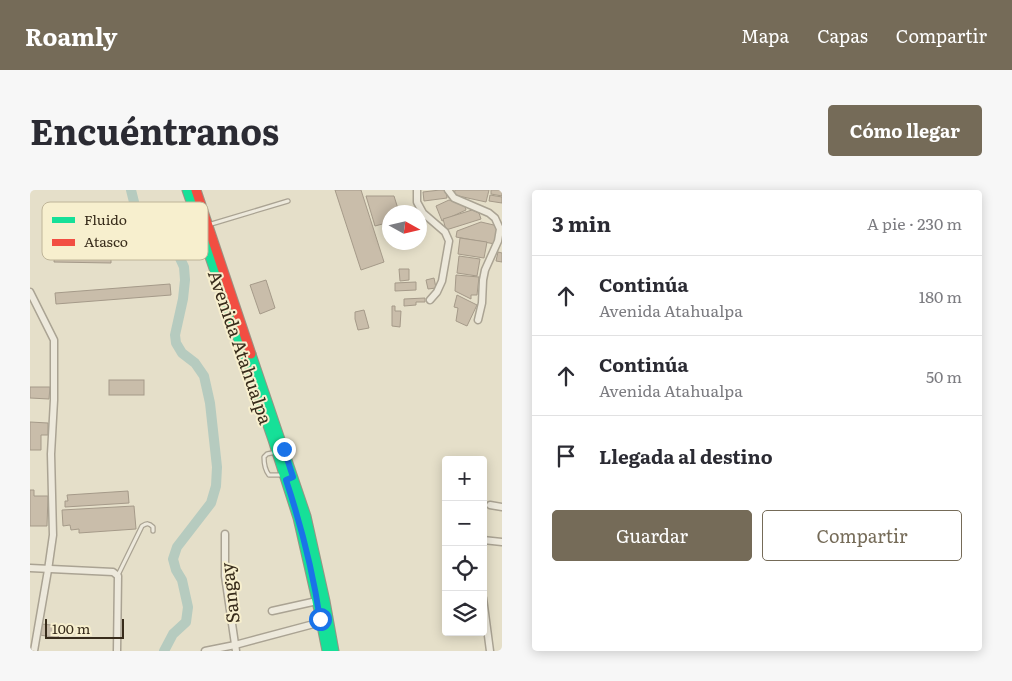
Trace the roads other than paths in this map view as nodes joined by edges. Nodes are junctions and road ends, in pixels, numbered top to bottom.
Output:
1 (417, 190) edge
2 (448, 190) edge
3 (288, 201) dead end
4 (208, 225) joint
5 (208, 239) edge
6 (30, 292) edge
7 (430, 300) dead end
8 (478, 320) dead end
9 (239, 329) junction
10 (280, 450) junction
11 (288, 477) junction
12 (490, 505) dead end
13 (502, 507) edge
14 (153, 531) dead end
15 (225, 534) dead end
16 (487, 540) edge
17 (502, 542) edge
18 (309, 547) junction
19 (30, 568) edge
20 (48, 570) junction
21 (118, 576) junction
22 (318, 601) junction
23 (272, 611) dead end
24 (325, 621) junction
25 (487, 628) edge
26 (33, 638) edge
27 (236, 648) edge
28 (34, 651) edge
29 (117, 651) edge
30 (205, 651) edge
31 (327, 651) edge
32 (334, 651) edge
33 (490, 651) edge

1 - 7 street
2 - 8 street
3 - 4 lane
4 - 9 main road, Avenida Atahualpa
5 - 9 main road, Avenida Atahualpa
6 - 20 street
9 - 10 main road, Avenida Atahualpa
10 - 11 main road, Avenida Atahualpa
10 - 11 lane
11 - 18 main road, Avenida Atahualpa
12 - 13 street
14 - 21 lane
15 - 27 street, Sangay
16 - 17 street
18 - 22 main road, Avenida Atahualpa
18 - 24 main road, Avenida Atahualpa
19 - 20 street
20 - 21 street
20 - 26 street
21 - 29 street
22 - 23 street
22 - 24 main road, Avenida Atahualpa
24 - 27 street
24 - 31 main road, Avenida Atahualpa
24 - 32 main road, Avenida Atahualpa
25 - 33 street
26 - 28 street
27 - 30 street

